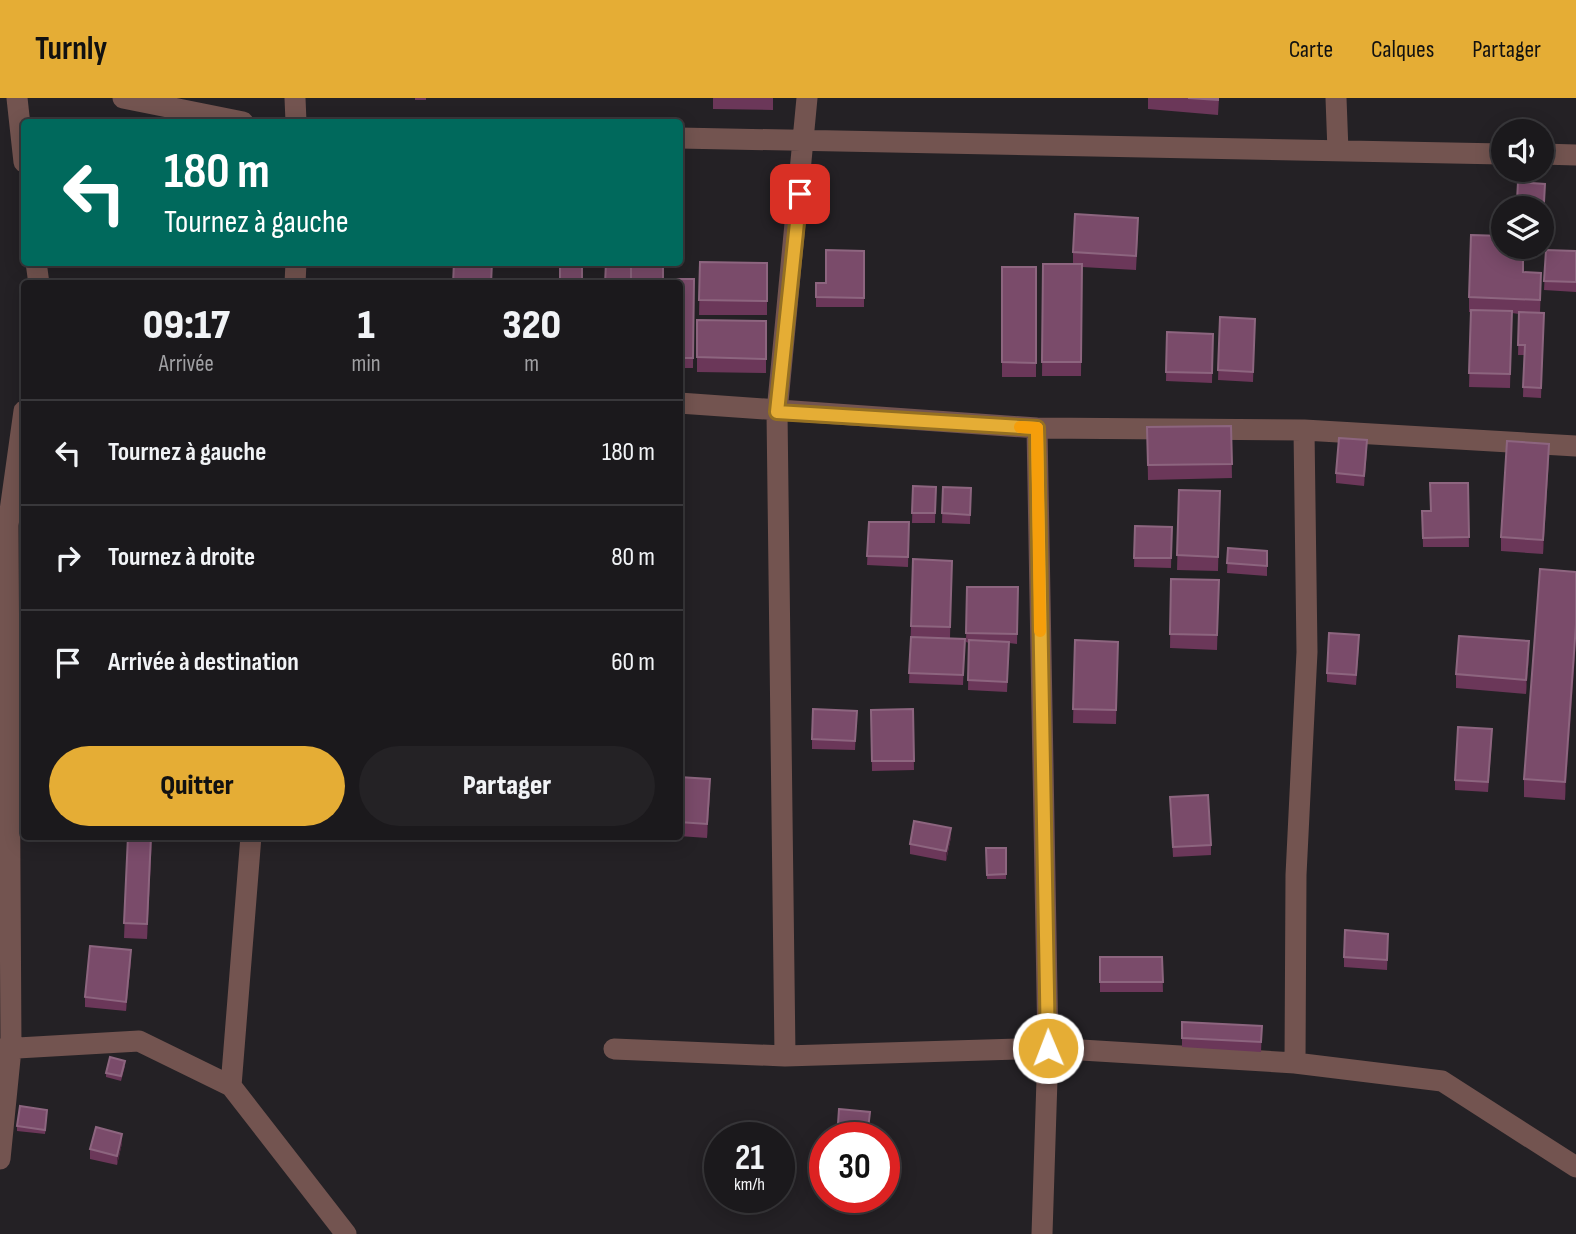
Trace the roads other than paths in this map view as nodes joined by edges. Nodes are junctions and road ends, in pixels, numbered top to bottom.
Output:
1 (17, 98) edge
2 (123, 98) edge
3 (295, 98) edge
4 (807, 98) edge
5 (1336, 98) edge
6 (228, 119) edge
7 (296, 119) edge
8 (21, 135) edge
9 (683, 138) edge
10 (806, 139) junction
11 (1338, 151) junction
12 (1491, 154) edge
13 (1554, 154) edge
14 (1576, 155) edge
15 (683, 403) edge
16 (777, 412) junction
17 (1037, 428) junction
18 (1304, 430) junction
19 (21, 437) edge
20 (1576, 446) edge
21 (11, 525) edge
22 (251, 840) edge
23 (614, 1048) dead end
24 (1048, 1048) junction
25 (6, 1049) edge
26 (785, 1056) junction
27 (1295, 1063) junction
28 (231, 1086) junction
29 (0, 1159) edge
30 (1576, 1167) edge
31 (346, 1234) edge
32 (1042, 1234) edge

1 - 8 street
2 - 6 street
3 - 7 street
4 - 10 street
5 - 11 street
9 - 10 street
10 - 11 street
10 - 16 street
11 - 12 street
13 - 14 street
15 - 16 street
16 - 17 street
16 - 26 street
17 - 18 street
17 - 24 street
18 - 20 street
18 - 27 street
19 - 21 street
21 - 25 street
22 - 28 street
23 - 26 street
24 - 26 street
24 - 27 street
24 - 32 street
25 - 28 street
25 - 29 street
27 - 30 street
28 - 31 street

